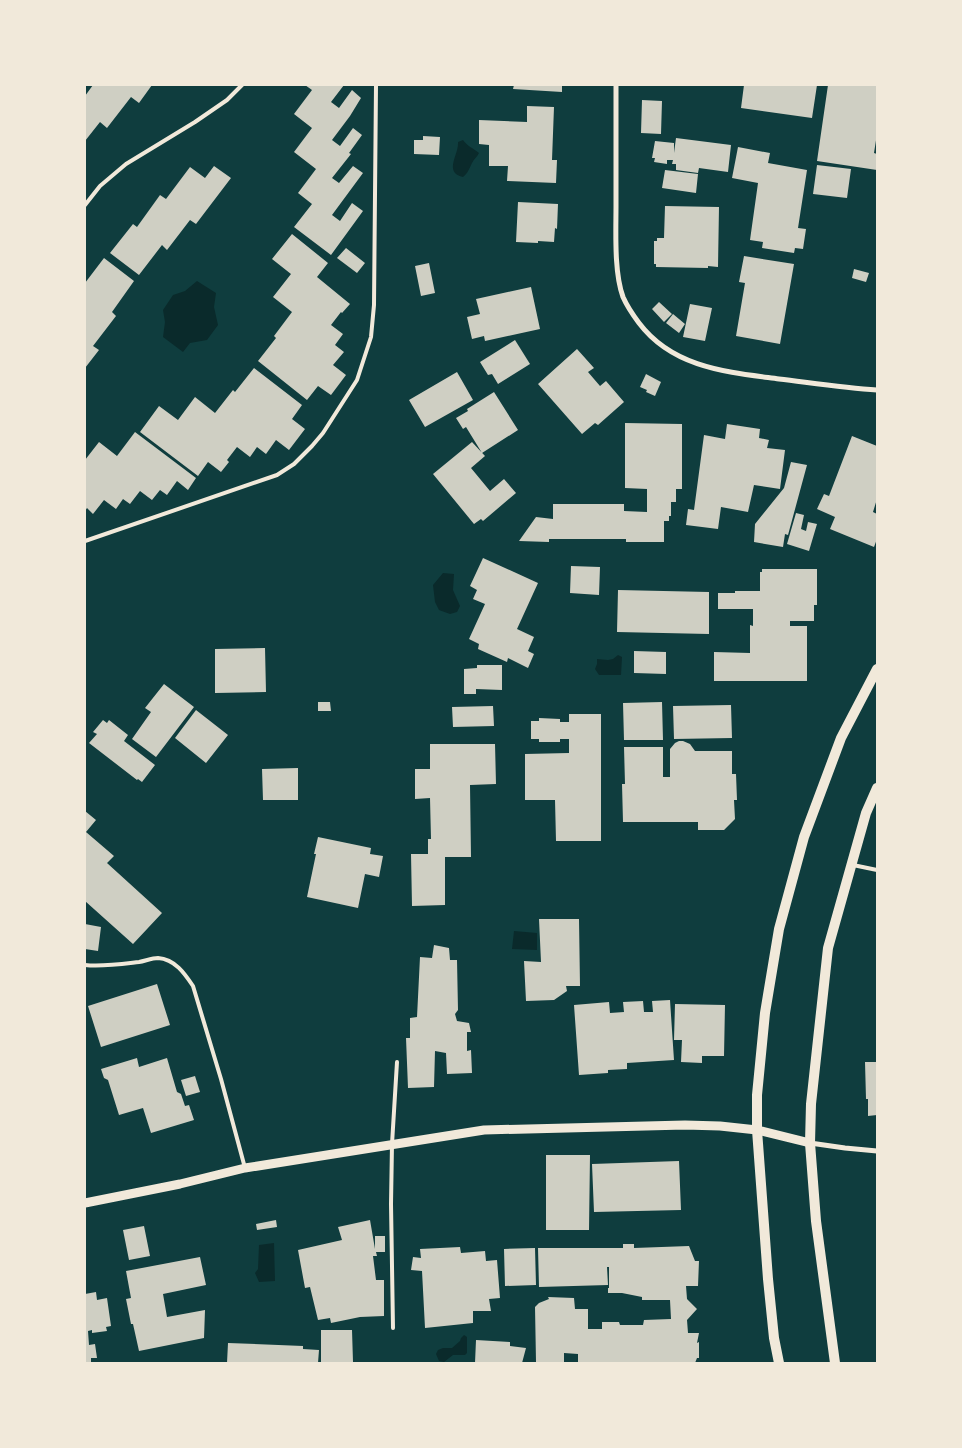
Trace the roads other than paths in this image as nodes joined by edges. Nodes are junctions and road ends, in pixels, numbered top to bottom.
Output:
1 (242, 85) edge
2 (376, 85) edge
3 (616, 85) edge
4 (85, 205) edge
5 (877, 390) edge
6 (85, 541) edge
7 (877, 669) edge
8 (877, 788) edge
9 (850, 864) junction
10 (877, 870) edge
11 (85, 965) edge
12 (397, 1062) dead end
13 (757, 1130) junction
14 (810, 1143) junction
15 (392, 1144) junction
16 (877, 1151) edge
17 (245, 1168) junction
18 (85, 1203) edge
19 (393, 1328) dead end
20 (778, 1363) edge
21 (835, 1363) edge

1 - 4 lane
2 - 6 lane
3 - 5 street
7 - 13 main road
8 - 9 main road
9 - 10 lane
9 - 14 main road
11 - 17 lane
12 - 15 lane
13 - 14 street
13 - 15 street
13 - 20 main road
14 - 16 street
14 - 21 main road
15 - 17 street
15 - 19 lane
17 - 18 street

